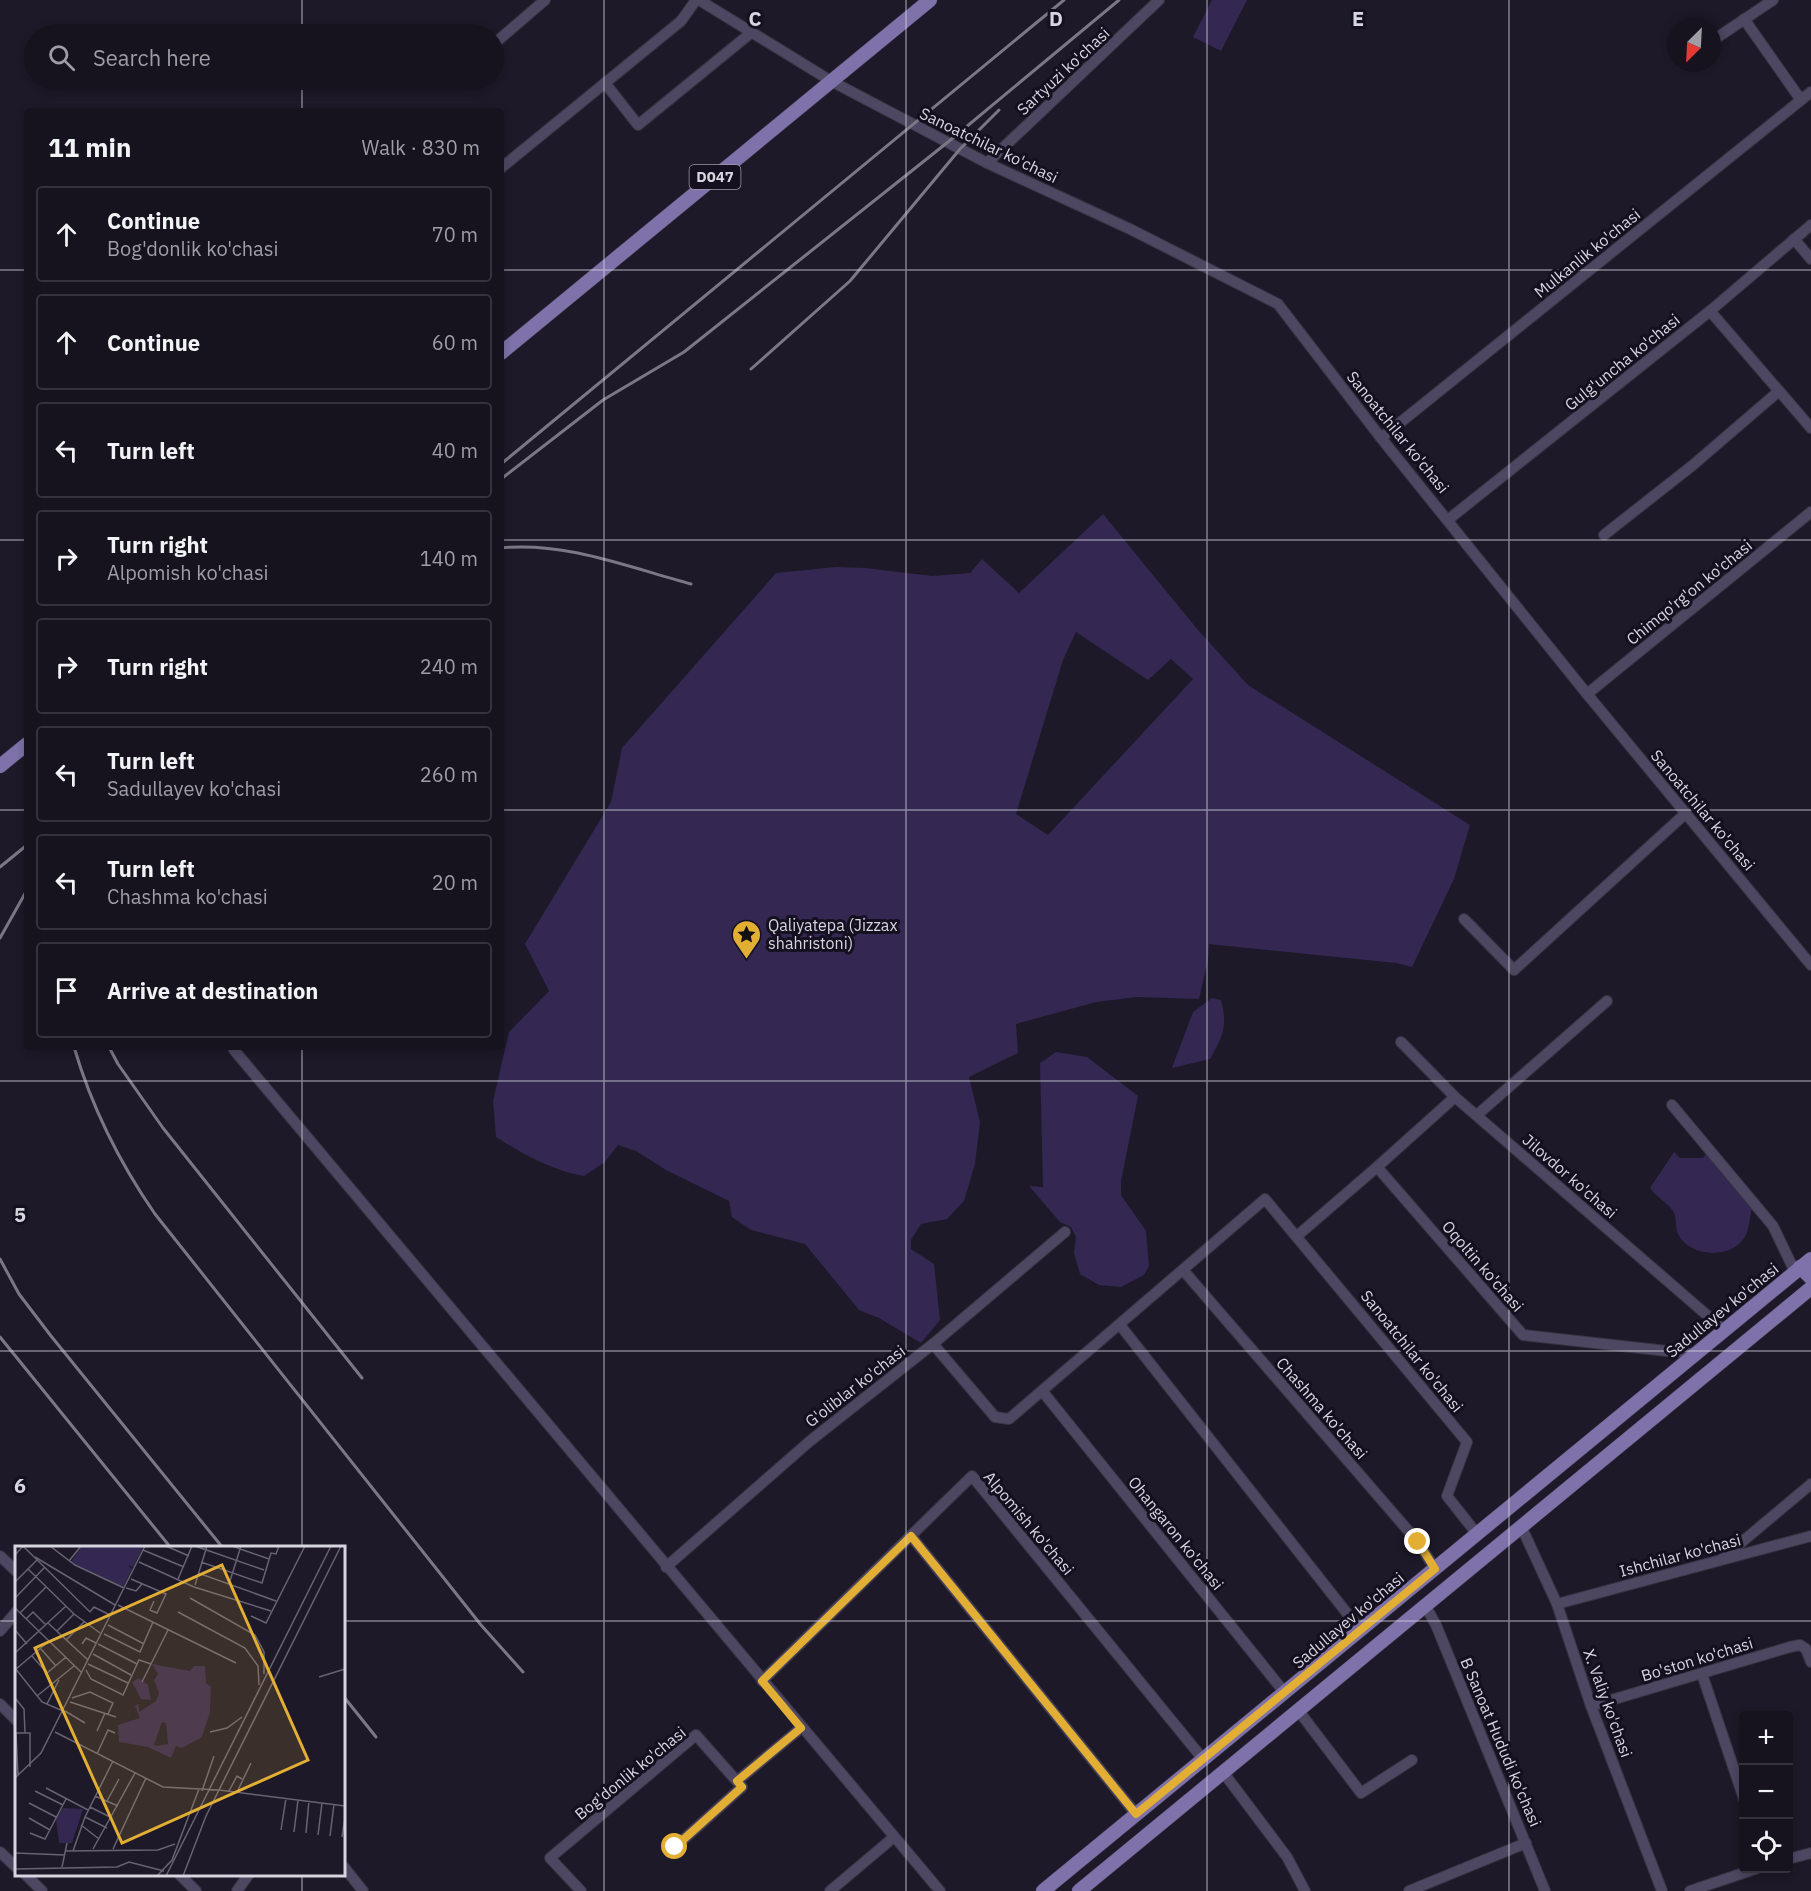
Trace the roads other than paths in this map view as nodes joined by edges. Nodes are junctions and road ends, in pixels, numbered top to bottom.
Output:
1 (545, 0) edge
2 (698, 0) edge
3 (930, 0) edge
4 (1160, 0) edge
5 (1773, 0) edge
6 (1744, 19) junction
7 (752, 32) junction
8 (504, 35) edge
9 (1721, 35) edge
10 (831, 81) junction
11 (605, 83) junction
12 (1811, 92) edge
13 (1801, 100) junction
14 (987, 163) junction
15 (504, 166) edge
16 (1811, 225) edge
17 (1794, 239) junction
18 (1811, 259) edge
19 (1710, 311) junction
20 (504, 351) edge
21 (1779, 391) junction
22 (1811, 428) edge
23 (1381, 438) junction
24 (1811, 512) edge
25 (1449, 519) junction
26 (1604, 535) dead end
27 (1587, 694) junction
28 (24, 746) edge
29 (0, 766) edge
30 (1686, 813) junction
31 (1464, 919) dead end
32 (1811, 965) edge
33 (1607, 1000) dead end
34 (1401, 1042) dead end
35 (234, 1050) dead end
36 (1455, 1097) junction
37 (1672, 1105) dead end
38 (1477, 1115) junction
39 (1377, 1167) junction
40 (1065, 1232) dead end
41 (1297, 1236) junction
42 (1802, 1266) edge
43 (1183, 1270) junction
44 (1811, 1278) edge
45 (1811, 1288) edge
46 (1120, 1325) junction
47 (1723, 1329) junction
48 (933, 1344) junction
49 (1694, 1354) junction
50 (1043, 1392) junction
51 (1811, 1484) edge
52 (1521, 1527) junction
53 (1477, 1534) junction
54 (911, 1536) junction
55 (1811, 1536) edge
56 (0, 1556) edge
57 (1722, 1559) junction
58 (666, 1567) junction
59 (1435, 1569) junction
60 (15, 1570) edge
61 (1557, 1604) junction
62 (1425, 1605) junction
63 (15, 1613) edge
64 (0, 1631) edge
65 (1361, 1631) junction
66 (1810, 1658) edge
67 (1702, 1674) junction
68 (762, 1681) junction
69 (1285, 1693) junction
70 (1591, 1706) junction
71 (1298, 1710) junction
72 (2, 1711) edge
73 (15, 1719) edge
74 (801, 1728) junction
75 (1203, 1760) junction
76 (1412, 1760) dead end
77 (1223, 1772) junction
78 (737, 1781) junction
79 (1739, 1787) edge
80 (1136, 1814) junction
81 (894, 1838) junction
82 (1526, 1843) junction
83 (675, 1847) dead end
84 (0, 1852) edge
85 (1811, 1853) edge
86 (1793, 1858) edge
87 (15, 1866) edge
88 (345, 1868) edge
89 (1746, 1873) edge
90 (26, 1876) edge
91 (180, 1876) edge
92 (248, 1876) edge
93 (1084, 1889) edge
94 (42, 1891) edge
95 (196, 1891) edge
96 (237, 1891) edge
97 (363, 1891) edge
98 (581, 1891) edge
99 (830, 1891) edge
100 (940, 1891) edge
101 (1043, 1891) edge
102 (1305, 1891) edge
103 (1409, 1891) edge
104 (1545, 1891) edge
105 (1662, 1891) edge
106 (1690, 1891) edge

1 - 8 street
2 - 7 street, Sanoatchilar ko'chasi
2 - 11 street
3 - 10 main road, D047
4 - 14 street, Sartyuzi ko'chasi
5 - 6 street
6 - 9 street
6 - 13 street
7 - 10 street, Sanoatchilar ko'chasi
7 - 11 street
10 - 14 street, Sanoatchilar ko'chasi
10 - 20 main road, D047
11 - 15 street
12 - 13 street, Mulkanlik ko'chasi
13 - 23 street, Mulkanlik ko'chasi
14 - 23 street, Sanoatchilar ko'chasi
16 - 17 street, Gulg'uncha ko'chasi
17 - 18 street
17 - 19 street, Gulg'uncha ko'chasi
19 - 21 street
19 - 25 street, Gulg'uncha ko'chasi
21 - 22 street
21 - 26 street
23 - 25 street, Sanoatchilar ko'chasi
24 - 27 street, Chimqo'rg'on ko'chasi
25 - 27 street, Sanoatchilar ko'chasi
27 - 30 street, Sanoatchilar ko'chasi
28 - 29 main road
30 - 31 street
30 - 32 street, Sanoatchilar ko'chasi
33 - 38 street
34 - 36 street, Jilovdor ko'chasi
35 - 58 street
36 - 38 street, Jilovdor ko'chasi
36 - 39 street
37 - 42 street
38 - 47 street, Jilovdor ko'chasi
39 - 41 street
39 - 49 street, Oqoltin ko'chasi
40 - 48 street, G'oliblar ko'chasi
41 - 43 street, Sanoatchilar ko'chasi
41 - 53 street, Sanoatchilar ko'chasi
42 - 44 main road
42 - 47 main road, Sadullayev ko'chasi
43 - 46 street
43 - 59 street, Chashma ko'chasi
45 - 52 main road
46 - 50 street
46 - 65 street
47 - 49 main road, Sadullayev ko'chasi
48 - 50 street
48 - 58 street, G'oliblar ko'chasi
49 - 53 main road, Sadullayev ko'chasi
50 - 69 street, Ohangaron ko'chasi
51 - 57 street
52 - 61 street, X. Valiy ko'chasi
52 - 62 main road
53 - 59 main road, Sadullayev ko'chasi
54 - 68 street, Alpomish ko'chasi
54 - 75 street, Alpomish ko'chasi
54 - 80 street
55 - 57 street, Ishchilar ko'chasi
56 - 60 street
57 - 61 street, Ishchilar ko'chasi
58 - 68 street
59 - 65 main road, Sadullayev ko'chasi
61 - 70 street, X. Valiy ko'chasi
62 - 71 main road
62 - 82 street, B Sanoat Hududi ko'chasi
63 - 64 street
65 - 69 main road, Sadullayev ko'chasi
66 - 67 street, Bo'ston ko'chasi
67 - 70 street, Bo'ston ko'chasi
67 - 79 street
68 - 74 street
69 - 75 main road, Sadullayev ko'chasi
70 - 105 street, X. Valiy ko'chasi
71 - 76 street
71 - 77 main road
72 - 73 street
74 - 78 street
74 - 81 street
75 - 80 main road, Sadullayev ko'chasi
77 - 93 main road
77 - 102 street
78 - 83 street
78 - 98 street, Bog'donlik ko'chasi
80 - 101 main road, Sadullayev ko'chasi
81 - 99 street
81 - 100 street
82 - 103 street
82 - 104 street, B Sanoat Hududi ko'chasi
84 - 87 street
85 - 86 street
88 - 97 street
89 - 106 street
90 - 94 street
91 - 95 street
92 - 96 street

